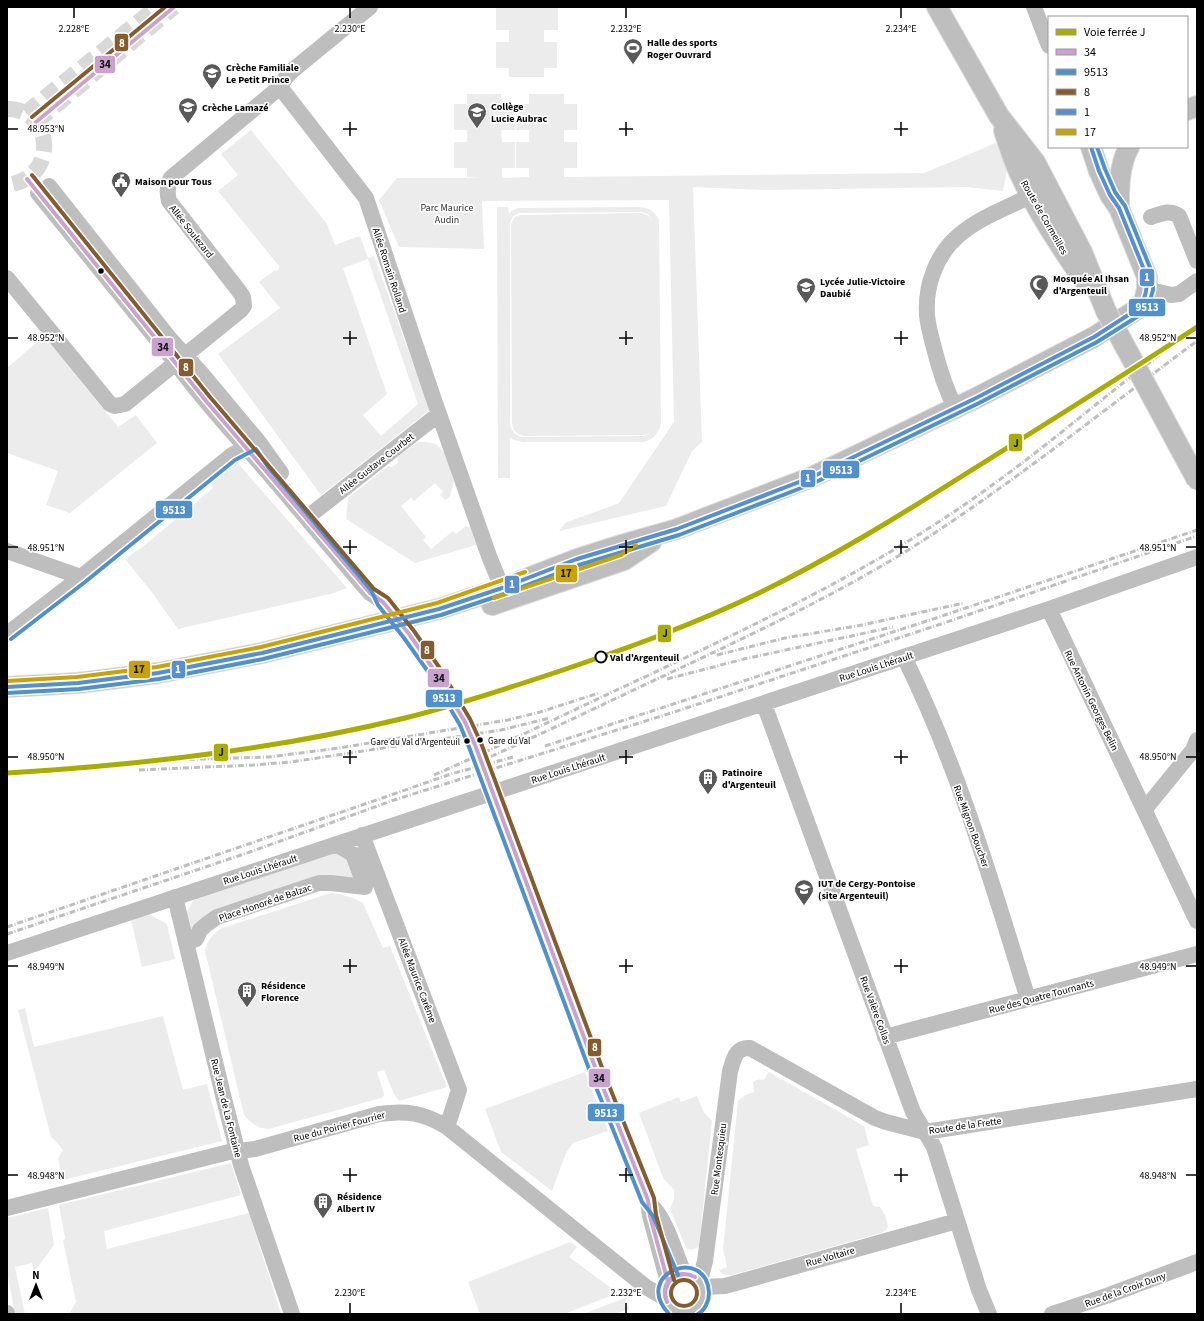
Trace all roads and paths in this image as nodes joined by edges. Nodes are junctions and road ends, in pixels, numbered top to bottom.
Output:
1 (370, 7) edge
2 (937, 7) edge
3 (1034, 7) edge
4 (1048, 43) edge
5 (280, 87) junction
6 (999, 116) junction
7 (1091, 148) edge
8 (1129, 148) edge
9 (1048, 186) junction
10 (44, 190) dead end
11 (1031, 196) junction
12 (1120, 208) junction
13 (1151, 217) dead end
14 (1197, 262) edge
15 (7, 278) edge
16 (1197, 281) edge
17 (1147, 289) junction
18 (1106, 311) junction
19 (181, 359) junction
20 (955, 407) junction
21 (438, 414) junction
22 (252, 444) junction
23 (1197, 480) edge
24 (314, 512) junction
25 (662, 534) junction
26 (7, 551) edge
27 (1197, 557) edge
28 (80, 578) junction
29 (502, 588) junction
30 (383, 602) junction
31 (1049, 609) junction
32 (367, 627) junction
33 (7, 634) edge
34 (904, 657) junction
35 (7, 687) edge
36 (764, 704) junction
37 (1197, 740) edge
38 (1145, 809) junction
39 (360, 836) junction
40 (336, 844) junction
41 (353, 854) junction
42 (175, 897) junction
43 (1197, 921) edge
44 (186, 943) junction
45 (7, 953) edge
46 (1197, 954) edge
47 (1028, 999) junction
48 (885, 1037) junction
49 (750, 1048) joint
50 (1197, 1088) edge
51 (447, 1127) junction
52 (925, 1132) junction
53 (238, 1152) junction
54 (648, 1200) junction
55 (7, 1208) edge
56 (957, 1221) junction
57 (1197, 1262) edge
58 (684, 1274) junction
59 (668, 1282) junction
60 (701, 1284) junction
61 (665, 1298) junction
62 (701, 1310) edge
63 (684, 1313) edge
64 (292, 1314) edge
65 (989, 1314) edge
66 (1052, 1314) edge

1 - 5 street
2 - 6 main road, Route de Cormeilles
3 - 4 street
5 - 19 street, Allée Soulezard
5 - 21 street, Allée Romain Rolland
6 - 9 main road, Route de Cormeilles
6 - 11 main road, Route de Cormeilles
7 - 12 main road
8 - 12 main road
9 - 11 street
9 - 18 main road, Route de Cormeilles
10 - 19 street
11 - 18 main road, Route de Cormeilles
11 - 20 street
12 - 17 main road
13 - 14 street
15 - 19 street, Allée Soulezard
16 - 17 street
17 - 20 main road
18 - 23 main road, Route de Cormeilles, bridge
19 - 22 street
20 - 25 main road
21 - 24 street, Allée Gustave Courbet
21 - 29 street, Allée Romain Rolland
22 - 24 street
22 - 28 street
22 - 30 street
24 - 30 street
25 - 29 main road
25 - 32 main road
26 - 28 street
27 - 31 street, Rue Louis Lhérault
28 - 33 street
29 - 32 main road
30 - 54 street, bridge
31 - 34 street, Rue Louis Lhérault
31 - 38 street, Rue Antonin Georges Belin
32 - 35 main road
34 - 36 street, Rue Louis Lhérault
34 - 47 street, Rue Mignon Boucher
36 - 39 street, Rue Louis Lhérault
36 - 48 street, Rue Valère Collas
37 - 38 street
38 - 43 street, Rue Antonin Georges Belin
39 - 40 street, Rue Louis Lhérault
39 - 41 street
39 - 51 street, Allée Maurice Carême
40 - 41 street
40 - 42 street, Rue Louis Lhérault
41 - 44 street, Place Honoré de Balzac
42 - 44 street, Rue Jean de La Fontaine
42 - 45 street, Rue Louis Lhérault
44 - 53 street, Rue Jean de La Fontaine
46 - 47 street, Rue des Quatre Tournants
47 - 48 street, Rue des Quatre Tournants
48 - 52 street, Rue Valère Collas
49 - 52 street, Route de la Frette
49 - 60 street, Rue Montesquieu
50 - 52 street, Route de la Frette
51 - 53 street, Rue du Poirier Fourrier
51 - 61 street, Rue du Poirier Fourrier
52 - 56 street, Rue Valère Collas
53 - 55 street, Rue du Poirier Fourrier
53 - 64 street, Rue Jean de La Fontaine
54 - 58 street
54 - 59 street
56 - 60 street, Rue Voltaire
56 - 65 street, Rue Valère Collas
57 - 66 street, Rue de la Croix Duny
58 - 59 street
58 - 60 street
59 - 61 street
60 - 62 street
61 - 63 street
62 - 63 street

